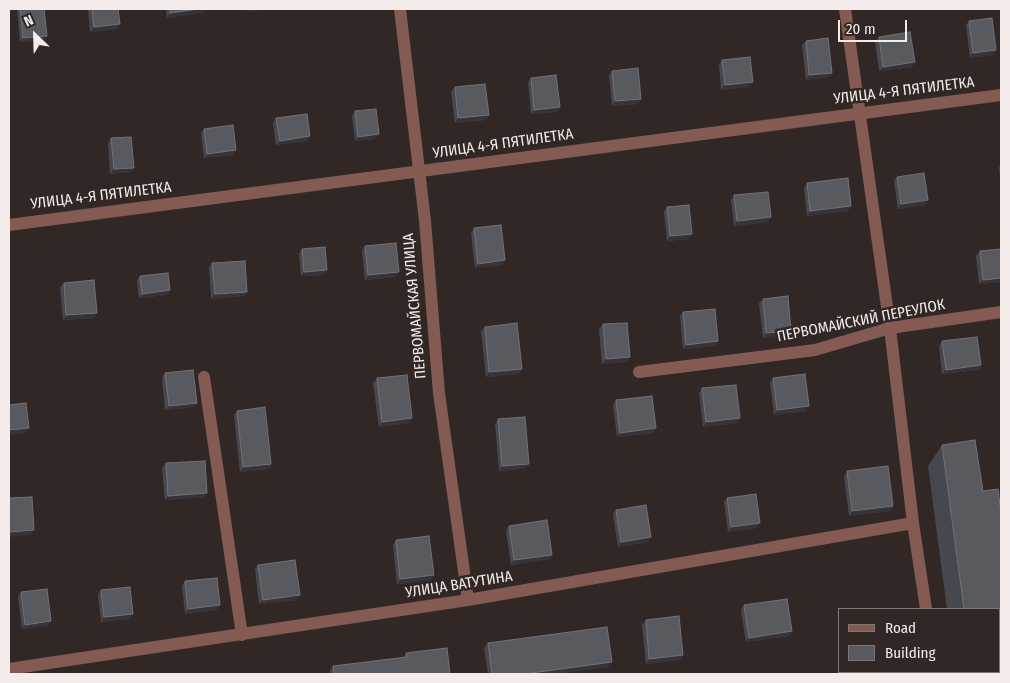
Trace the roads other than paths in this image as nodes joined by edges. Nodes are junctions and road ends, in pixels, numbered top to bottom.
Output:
1 (400, 9) edge
2 (845, 9) edge
3 (1001, 94) edge
4 (860, 112) junction
5 (418, 172) junction
6 (9, 224) edge
7 (1001, 312) edge
8 (890, 328) junction
9 (639, 372) dead end
10 (204, 376) dead end
11 (913, 523) junction
12 (468, 600) junction
13 (926, 608) edge
14 (242, 635) junction
15 (9, 669) edge

1 - 5 street, ПЕРВОМАЙСКАЯ УЛИЦА
2 - 4 street
3 - 4 street, УЛИЦА 4-Я ПЯТИЛЕТКА
4 - 5 street, УЛИЦА 4-Я ПЯТИЛЕТКА
4 - 8 street
5 - 6 street, УЛИЦА 4-Я ПЯТИЛЕТКА
5 - 12 street, ПЕРВОМАЙСКАЯ УЛИЦА
7 - 8 street, ПЕРВОМАЙСКИЙ ПЕРЕУЛОК
8 - 9 street, ПЕРВОМАЙСКИЙ ПЕРЕУЛОК
8 - 11 street
10 - 14 street
11 - 12 street, УЛИЦА ВАТУТИНА
11 - 13 street
12 - 14 street, УЛИЦА ВАТУТИНА
14 - 15 street, УЛИЦА ВАТУТИНА

